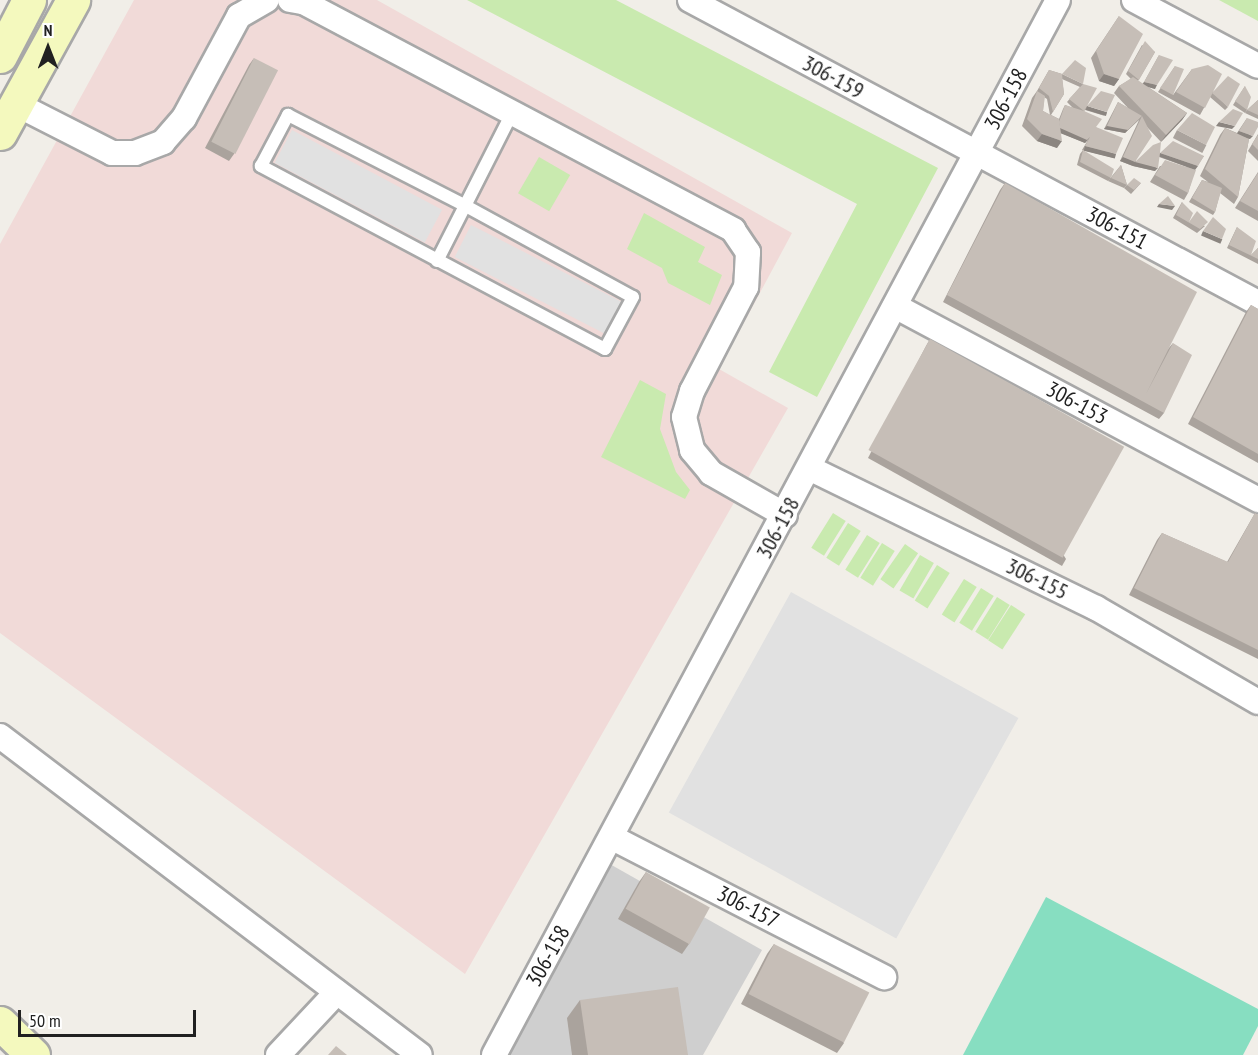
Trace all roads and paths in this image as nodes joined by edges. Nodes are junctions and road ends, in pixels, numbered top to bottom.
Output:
1 (29, 0) edge
2 (73, 0) edge
3 (267, 0) edge
4 (290, 0) edge
5 (690, 0) edge
6 (1058, 0) edge
7 (1134, 0) edge
8 (0, 56) edge
9 (1258, 66) edge
10 (16, 104) junction
11 (512, 113) junction
12 (0, 133) edge
13 (977, 153) junction
14 (464, 205) junction
15 (436, 261) junction
16 (1258, 303) edge
17 (895, 306) junction
18 (809, 468) junction
19 (1258, 500) edge
20 (785, 515) junction
21 (1258, 702) edge
22 (0, 736) edge
23 (613, 838) junction
24 (884, 977) dead end
25 (337, 992) junction
26 (0, 1023) edge
27 (33, 1055) edge
28 (278, 1055) edge
29 (420, 1055) edge
30 (494, 1055) edge

1 - 8 street
2 - 10 street
3 - 10 street
4 - 11 street
5 - 13 street, 306-159
6 - 13 street, 306-158
7 - 9 street
10 - 12 street
11 - 14 lane
11 - 20 street
13 - 16 street, 306-151
13 - 17 street, 306-158
14 - 15 lane
14 - 15 lane
14 - 15 lane
17 - 18 street, 306-158
17 - 19 street, 306-153
18 - 20 street, 306-158
18 - 21 street, 306-155
20 - 23 street, 306-158
22 - 25 street
23 - 24 street, 306-157
23 - 30 street, 306-158
25 - 28 street
25 - 29 street
26 - 27 street

